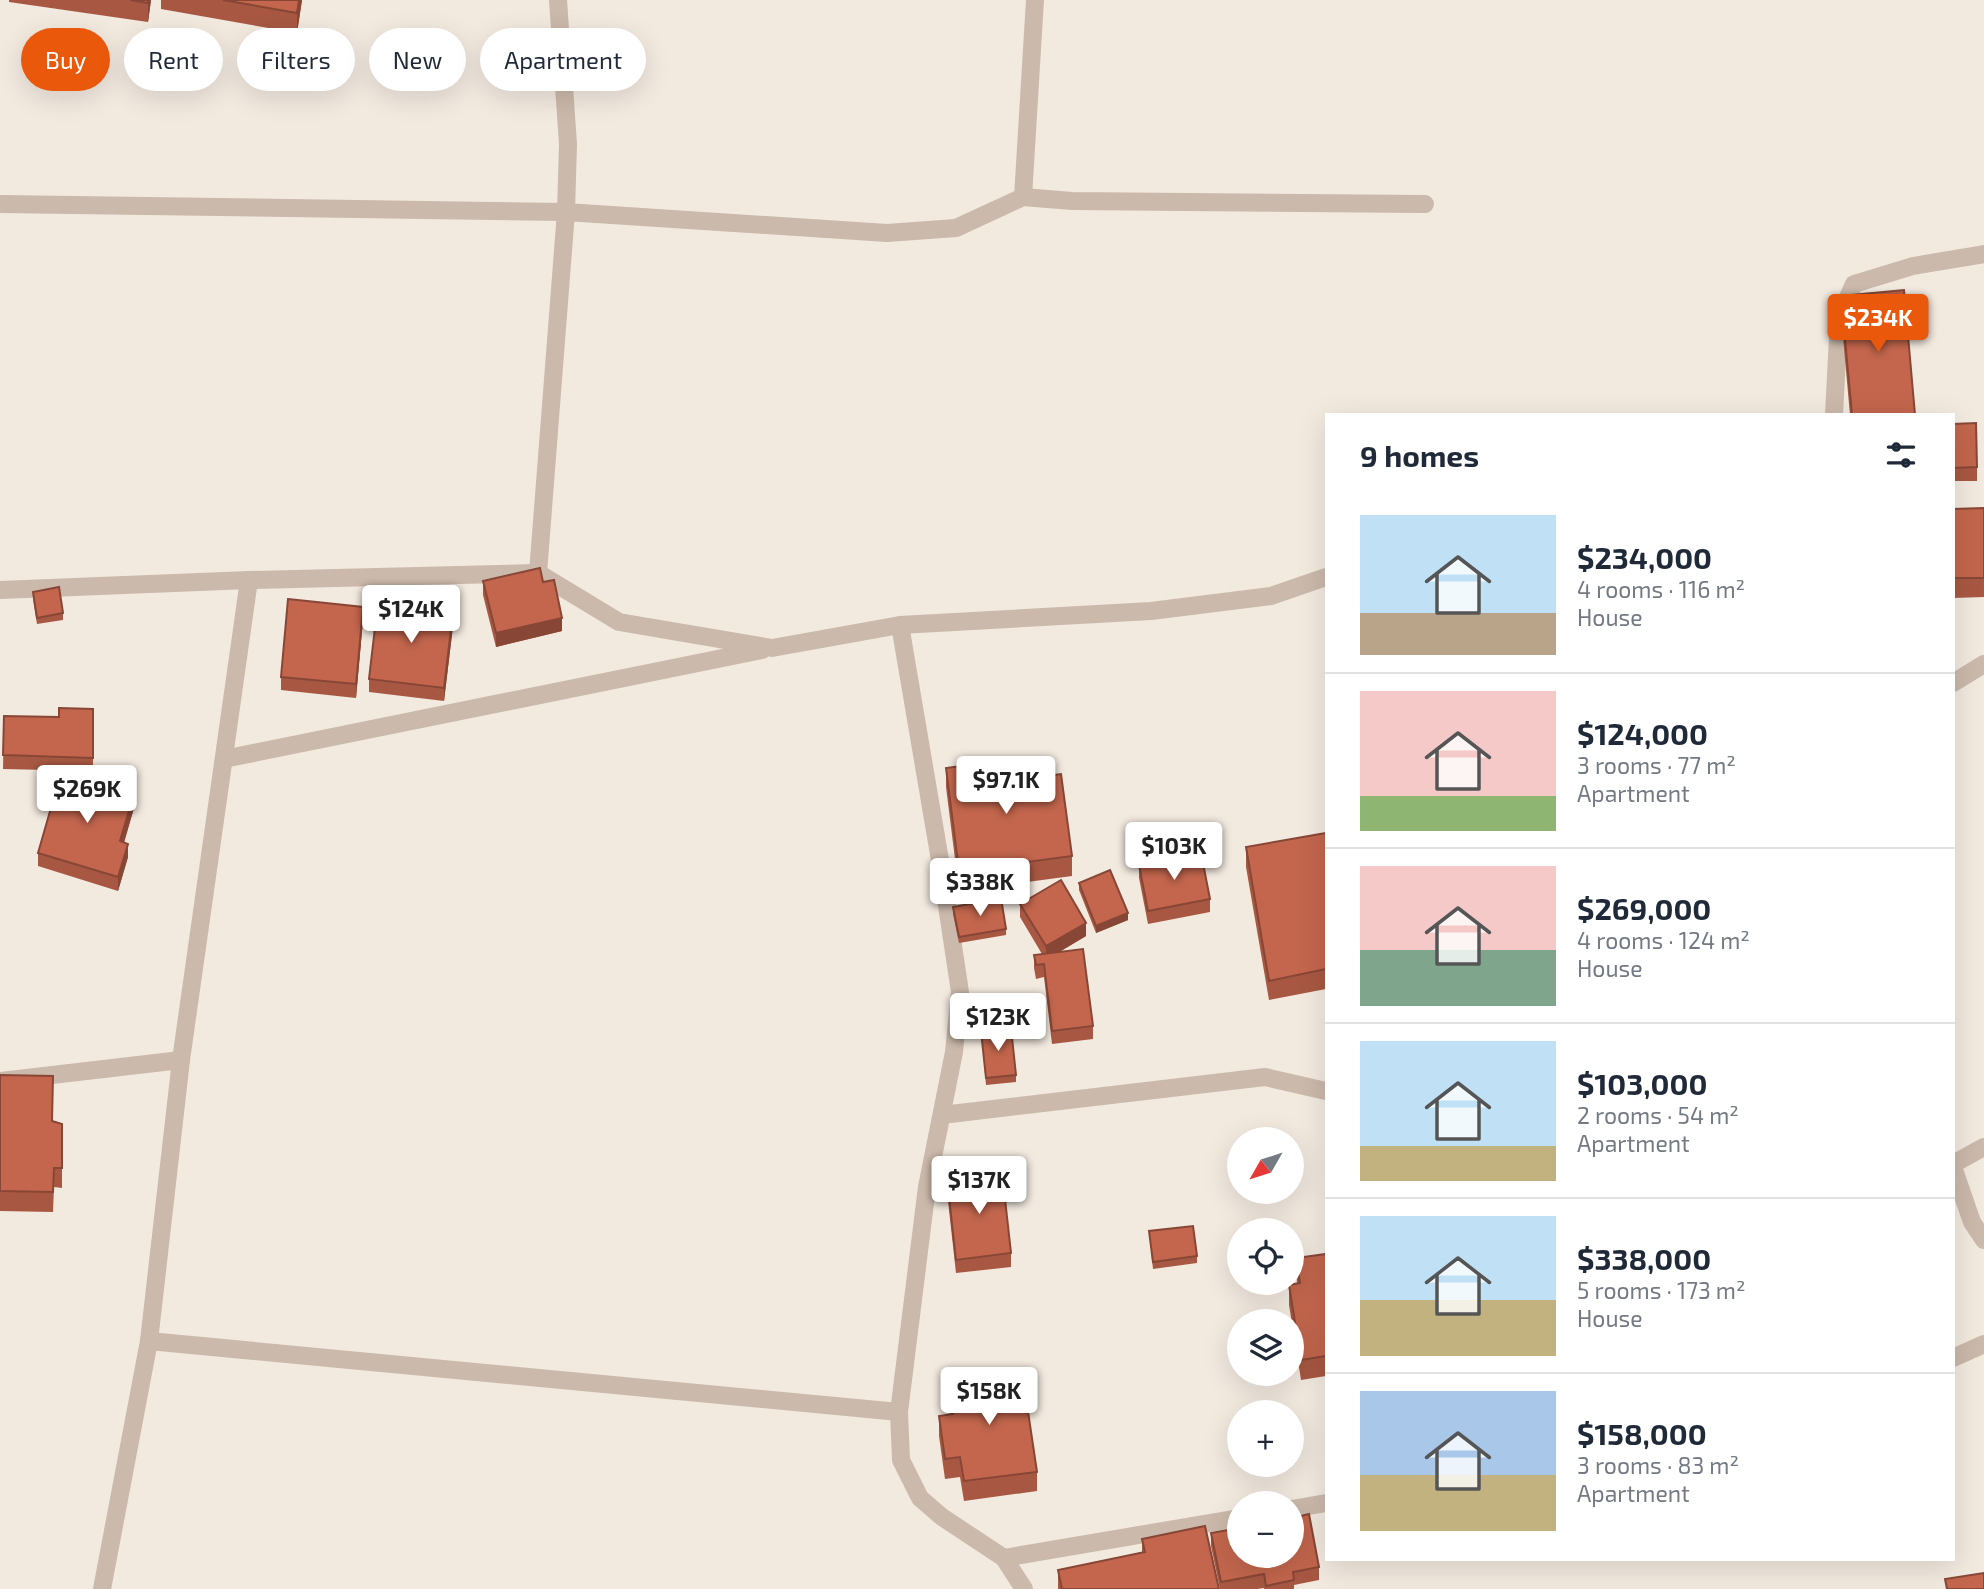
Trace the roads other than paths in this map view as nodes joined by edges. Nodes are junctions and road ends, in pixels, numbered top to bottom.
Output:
1 (558, 0) edge
2 (1035, 0) edge
3 (1023, 197) junction
4 (0, 204) edge
5 (1425, 204) dead end
6 (566, 212) junction
7 (1984, 254) edge
8 (1834, 413) edge
9 (538, 573) junction
10 (1325, 577) edge
11 (249, 580) junction
12 (0, 590) edge
13 (900, 625) junction
14 (772, 648) junction
15 (1984, 664) edge
16 (1955, 682) edge
17 (224, 759) junction
18 (181, 1060) junction
19 (0, 1081) edge
20 (1325, 1091) edge
21 (942, 1115) junction
22 (1984, 1147) edge
23 (1955, 1165) edge
24 (1955, 1172) edge
25 (1984, 1240) edge
26 (149, 1341) junction
27 (1984, 1344) edge
28 (1955, 1357) edge
29 (899, 1412) junction
30 (1325, 1503) edge
31 (1304, 1507) edge
32 (1227, 1520) edge
33 (1004, 1558) junction
34 (102, 1589) edge
35 (1024, 1589) edge

1 - 6 street
2 - 3 street
3 - 5 street
3 - 6 street
4 - 6 street
6 - 9 street
7 - 8 street
9 - 11 street
9 - 14 street
10 - 13 street
11 - 12 street
11 - 17 street
13 - 14 street
13 - 21 street
14 - 17 street
15 - 16 street
17 - 18 street
18 - 19 street
18 - 26 street
20 - 21 street
21 - 29 street
22 - 23 street
24 - 25 street
26 - 29 street
26 - 34 street
27 - 28 street
29 - 33 street
30 - 31 street
32 - 33 street
33 - 35 street

